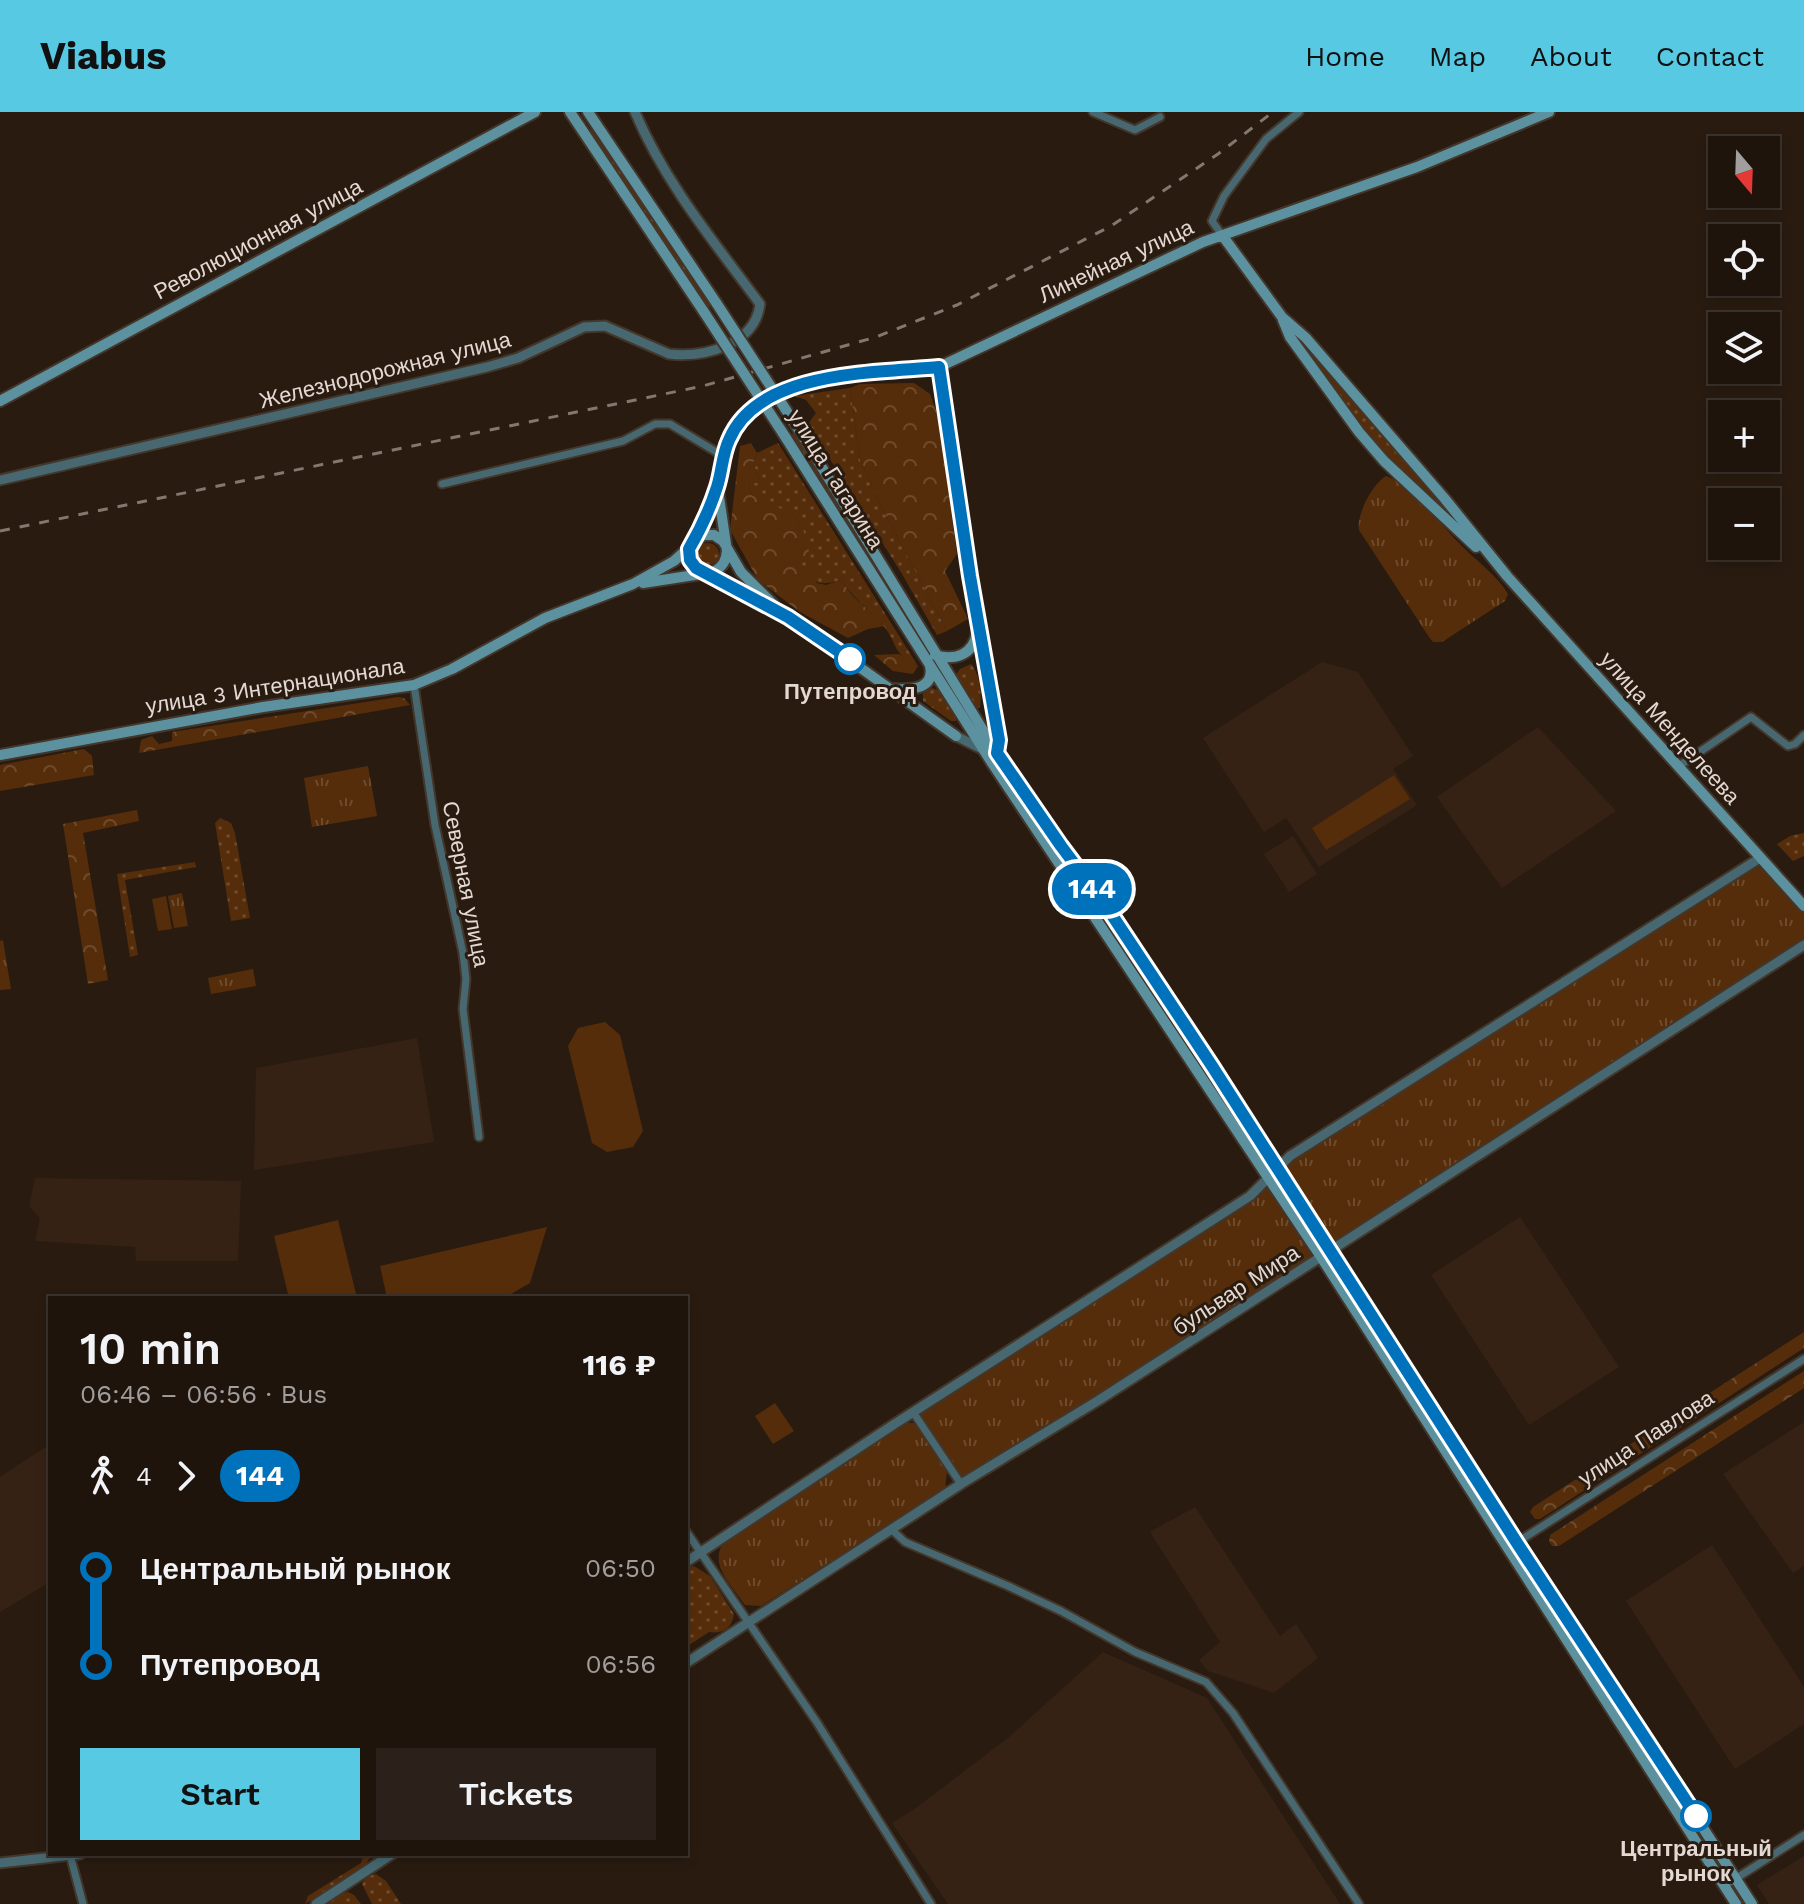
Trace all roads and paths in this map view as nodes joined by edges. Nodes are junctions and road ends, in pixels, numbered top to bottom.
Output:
1 (535, 112) edge
2 (570, 112) edge
3 (588, 112) edge
4 (635, 112) edge
5 (1093, 112) edge
6 (1299, 112) edge
7 (1549, 112) edge
8 (1160, 117) dead end
9 (1222, 235) junction
10 (1282, 317) junction
11 (939, 367) junction
12 (0, 401) edge
13 (723, 456) junction
14 (0, 480) edge
15 (442, 484) dead end
16 (717, 486) junction
17 (694, 541) junction
18 (727, 551) junction
19 (705, 572) junction
20 (1507, 576) junction
21 (633, 584) junction
22 (788, 617) junction
23 (979, 627) junction
24 (932, 658) junction
25 (414, 685) junction
26 (893, 689) junction
27 (1804, 735) edge
28 (956, 736) joint
29 (984, 750) junction
30 (997, 753) junction
31 (0, 755) edge
32 (1679, 766) junction
33 (1760, 858) junction
34 (1804, 906) edge
35 (1804, 945) edge
36 (479, 1137) dead end
37 (1277, 1166) junction
38 (1268, 1176) junction
39 (1326, 1254) junction
40 (1804, 1359) edge
41 (913, 1412) junction
42 (961, 1484) junction
43 (892, 1530) junction
44 (688, 1534) edge
45 (1513, 1546) junction
46 (700, 1553) junction
47 (688, 1561) edge
48 (749, 1622) junction
49 (688, 1662) edge
50 (1804, 1835) edge
51 (66, 1856) edge
52 (75, 1856) edge
53 (377, 1858) edge
54 (0, 1863) edge
55 (1736, 1880) junction
56 (1724, 1886) junction
57 (83, 1904) edge
58 (316, 1904) edge
59 (931, 1904) edge
60 (1359, 1904) edge
61 (1736, 1904) edge
62 (1752, 1904) edge

1 - 12 main road, Революционная улица
2 - 24 main road, улица Гагарина, bridge
3 - 24 main road, улица Гагарина, bridge
4 - 14 street, Железнодорожная улица
5 - 8 street
6 - 9 street
7 - 9 main road, Линейная улица
9 - 10 main road, улица Менделеева
9 - 11 main road, Линейная улица
10 - 20 main road, улица Менделеева
10 - 20 main road, улица Менделеева
11 - 13 main road, Линейная улица
11 - 23 main road
13 - 15 street
13 - 16 main road, Линейная улица
16 - 17 main road, Линейная улица
16 - 18 main road, Линейная улица
17 - 18 main road
17 - 19 main road
17 - 21 main road, улица 3 Интернационала
18 - 19 main road
18 - 22 main road, улица Гагарина
19 - 21 main road, улица 3 Интернационала
19 - 22 main road, улица Гагарина
20 - 32 main road, улица Менделеева
21 - 25 main road, улица 3 Интернационала
22 - 26 main road, улица Гагарина
23 - 24 main road
23 - 30 main road
24 - 26 main road
24 - 29 main road, улица Гагарина
24 - 30 main road, улица Гагарина
25 - 31 main road, улица 3 Интернационала
25 - 36 street, Северная улица
26 - 28 main road, улица Гагарина
27 - 32 street
28 - 29 street, улица Гагарина
29 - 38 main road, улица Гагарина
30 - 37 main road, улица Гагарина
32 - 33 main road, улица Менделеева
33 - 34 main road, улица Менделеева
33 - 37 street
35 - 39 street, бульвар Мира
37 - 38 street
37 - 39 main road, улица Гагарина
38 - 39 main road, улица Гагарина
38 - 41 street
39 - 42 street, бульвар Мира
39 - 45 main road, улица Гагарина
40 - 45 street, улица Павлова
41 - 42 street
41 - 46 street
42 - 43 street, бульвар Мира
43 - 48 street, бульвар Мира
43 - 60 street
44 - 46 street
45 - 55 main road, улица Гагарина
45 - 56 main road, улица Гагарина
46 - 47 street
46 - 48 street
48 - 49 street, бульвар Мира
48 - 59 street
50 - 55 street
51 - 54 street
52 - 57 street
53 - 58 street
55 - 56 street
55 - 62 main road, улица Гагарина
56 - 61 main road, улица Гагарина

